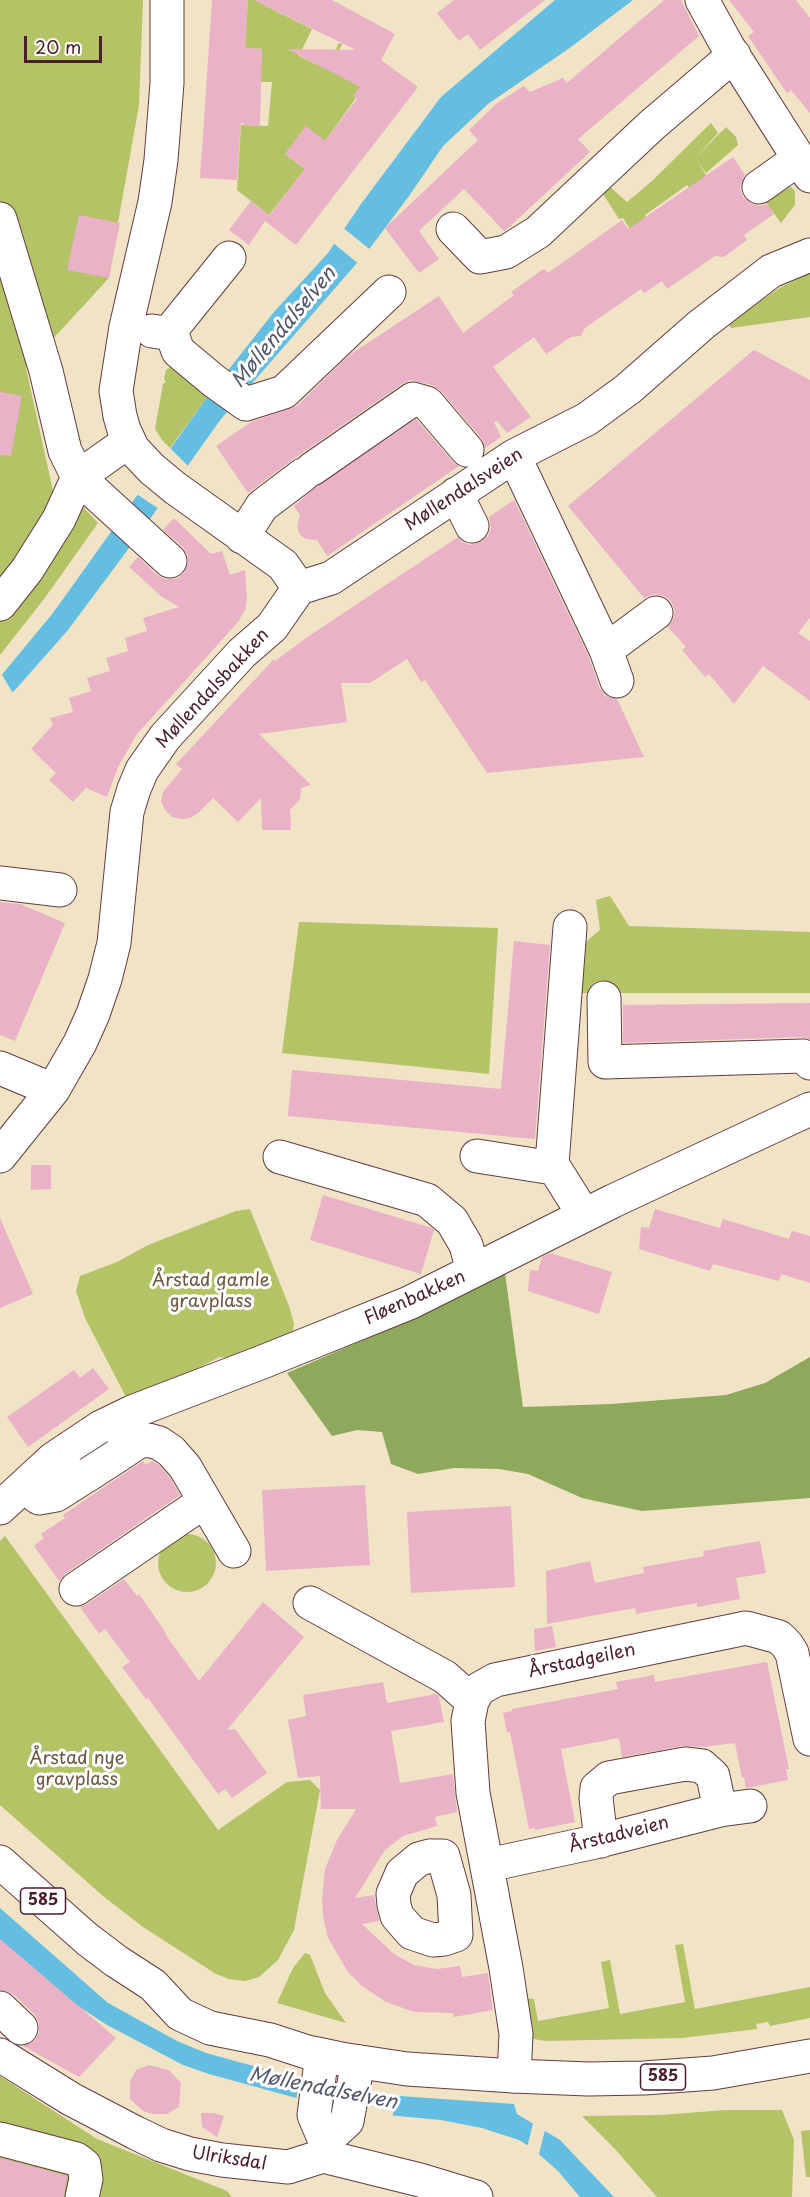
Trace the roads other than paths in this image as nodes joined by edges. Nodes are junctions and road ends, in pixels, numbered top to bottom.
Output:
1 (167, 0) edge
2 (702, 0) edge
3 (734, 55) junction
4 (802, 149) edge
5 (759, 187) dead end
6 (453, 229) dead end
7 (2, 234) edge
8 (810, 255) edge
9 (229, 258) dead end
10 (389, 292) dead end
11 (126, 327) junction
12 (172, 334) junction
13 (129, 441) junction
14 (467, 450) dead end
15 (514, 456) junction
16 (78, 477) junction
17 (456, 494) junction
18 (472, 526) dead end
19 (242, 537) junction
20 (170, 561) dead end
21 (299, 588) junction
22 (0, 604) edge
23 (656, 613) dead end
24 (606, 650) junction
25 (617, 681) dead end
26 (0, 883) edge
27 (60, 890) dead end
28 (570, 927) dead end
29 (604, 998) dead end
30 (810, 1063) edge
31 (0, 1068) edge
32 (53, 1090) junction
33 (810, 1109) edge
34 (0, 1156) edge
35 (477, 1156) dead end
36 (280, 1157) dead end
37 (553, 1168) junction
38 (584, 1215) junction
39 (473, 1272) junction
40 (84, 1438) junction
41 (106, 1470) junction
42 (24, 1487) junction
43 (205, 1501) junction
44 (0, 1508) edge
45 (234, 1551) dead end
46 (76, 1589) dead end
47 (310, 1603) dead end
48 (472, 1687) junction
49 (810, 1739) edge
50 (601, 1841) junction
51 (0, 1862) edge
52 (488, 1865) junction
53 (0, 2055) edge
54 (322, 2055) junction
55 (810, 2056) edge
56 (358, 2062) junction
57 (514, 2076) junction
58 (0, 2139) edge
59 (324, 2149) junction
60 (82, 2197) edge
61 (476, 2197) edge

1 - 11 street
2 - 3 street
3 - 4 street
3 - 6 street
4 - 5 street
7 - 16 street
8 - 15 street, Møllendalsveien
9 - 12 street
10 - 12 street
11 - 12 street
11 - 13 street
13 - 16 street
13 - 19 street
14 - 19 street
15 - 17 street, Møllendalsveien
15 - 24 street
16 - 20 street
16 - 22 street
17 - 18 street
17 - 21 street, Møllendalsveien
19 - 21 street
21 - 32 street, Møllendalsbakken
23 - 24 street
24 - 25 street
26 - 27 street
28 - 37 street
29 - 30 street
31 - 32 street
32 - 34 street, Møllendalsbakken
33 - 38 street, Fløenbakken
35 - 37 street
36 - 39 street
37 - 38 street
38 - 39 street, Fløenbakken
39 - 40 street, Fløenbakken
40 - 41 street
40 - 42 street, Fløenbakken
41 - 42 street
41 - 43 street
42 - 44 street, Fløenbakken
43 - 45 street
43 - 46 street
47 - 48 street
48 - 49 street, Årstadgeilen
48 - 52 street
50 - 50 street, Årstadveien
50 - 52 street, Årstadveien
51 - 54 street, 585
52 - 57 street
53 - 59 street, Ulriksdal
54 - 56 street, 585
54 - 59 street
55 - 57 street, 585
56 - 57 street, 585
56 - 59 street
58 - 60 street
59 - 61 street

